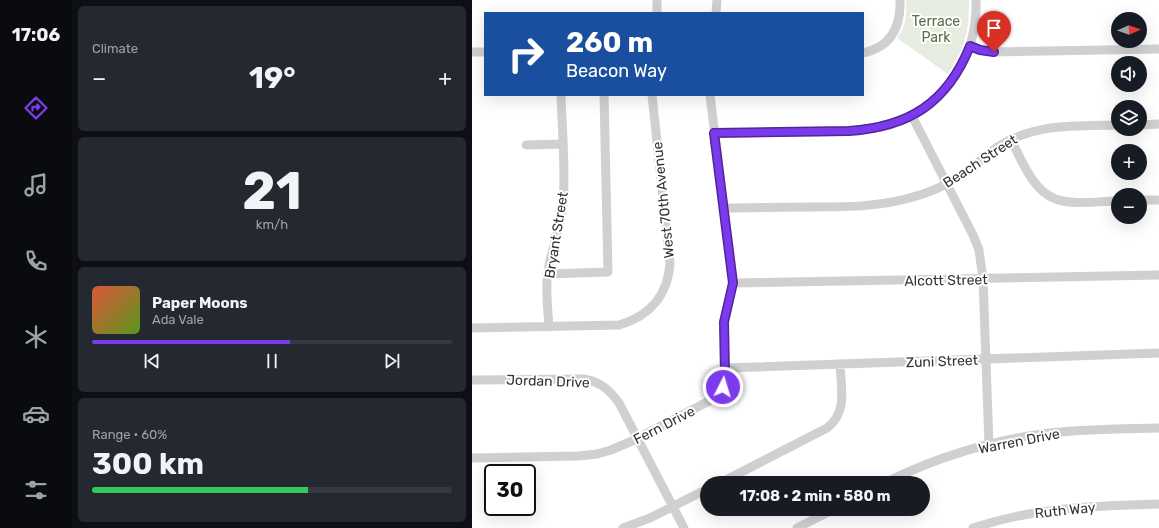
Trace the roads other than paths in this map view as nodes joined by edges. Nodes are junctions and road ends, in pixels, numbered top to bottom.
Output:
1 (657, 0) edge
2 (717, 0) edge
3 (900, 0) edge
4 (976, 0) edge
5 (656, 12) edge
6 (716, 12) edge
7 (970, 46) junction
8 (1159, 49) edge
9 (472, 52) edge
10 (484, 52) edge
11 (864, 53) edge
12 (561, 96) edge
13 (604, 96) edge
14 (652, 96) edge
15 (710, 96) edge
16 (912, 116) junction
17 (1159, 124) edge
18 (1111, 125) edge
19 (1147, 125) edge
20 (714, 133) junction
21 (1011, 140) junction
22 (563, 144) junction
23 (526, 145) dead end
24 (947, 184) junction
25 (1147, 200) edge
26 (1159, 200) edge
27 (1111, 201) edge
28 (724, 208) junction
29 (548, 274) junction
30 (1159, 275) edge
31 (983, 279) junction
32 (733, 283) junction
33 (549, 327) junction
34 (472, 328) edge
35 (1159, 353) edge
36 (985, 359) junction
37 (840, 364) junction
38 (725, 368) junction
39 (472, 380) edge
40 (1159, 428) edge
41 (638, 439) junction
42 (989, 445) junction
43 (472, 458) edge
44 (734, 476) edge
45 (901, 476) edge
46 (700, 494) edge
47 (1159, 504) edge
48 (673, 507) junction
49 (820, 516) edge
50 (623, 528) edge
51 (684, 528) edge
52 (797, 528) edge
53 (974, 528) edge

1 - 5 street
2 - 6 street
3 - 11 street
4 - 7 street
7 - 8 street
7 - 16 street
9 - 10 street
12 - 22 street, Bryant Street
13 - 29 street
14 - 33 street, West 70th Avenue
15 - 20 street, Fern Drive
16 - 20 street
16 - 24 street
17 - 19 street
18 - 21 street, Beach Street
20 - 28 street, Fern Drive
21 - 24 street, Beach Street
21 - 27 street
22 - 23 street
22 - 29 street, Bryant Street
24 - 28 street, Beach Street
24 - 31 street
25 - 26 street
28 - 32 street, Fern Drive
29 - 33 street, Bryant Street
30 - 31 street, Alcott Street
31 - 32 street, Alcott Street
31 - 36 street
32 - 38 street, Fern Drive
33 - 34 street, West 70th Avenue
35 - 36 street, Zuni Street
36 - 37 street, Zuni Street
36 - 42 street
37 - 38 street, Zuni Street
37 - 44 street
38 - 41 street, Fern Drive
39 - 41 street, Jordan Drive
40 - 42 street, Warren Drive
41 - 43 street, Fern Drive
41 - 48 street, Jordan Drive
42 - 45 street, Warren Drive
46 - 48 street
47 - 53 street, Ruth Way
48 - 50 street
48 - 51 street, Jordan Drive
49 - 52 street

